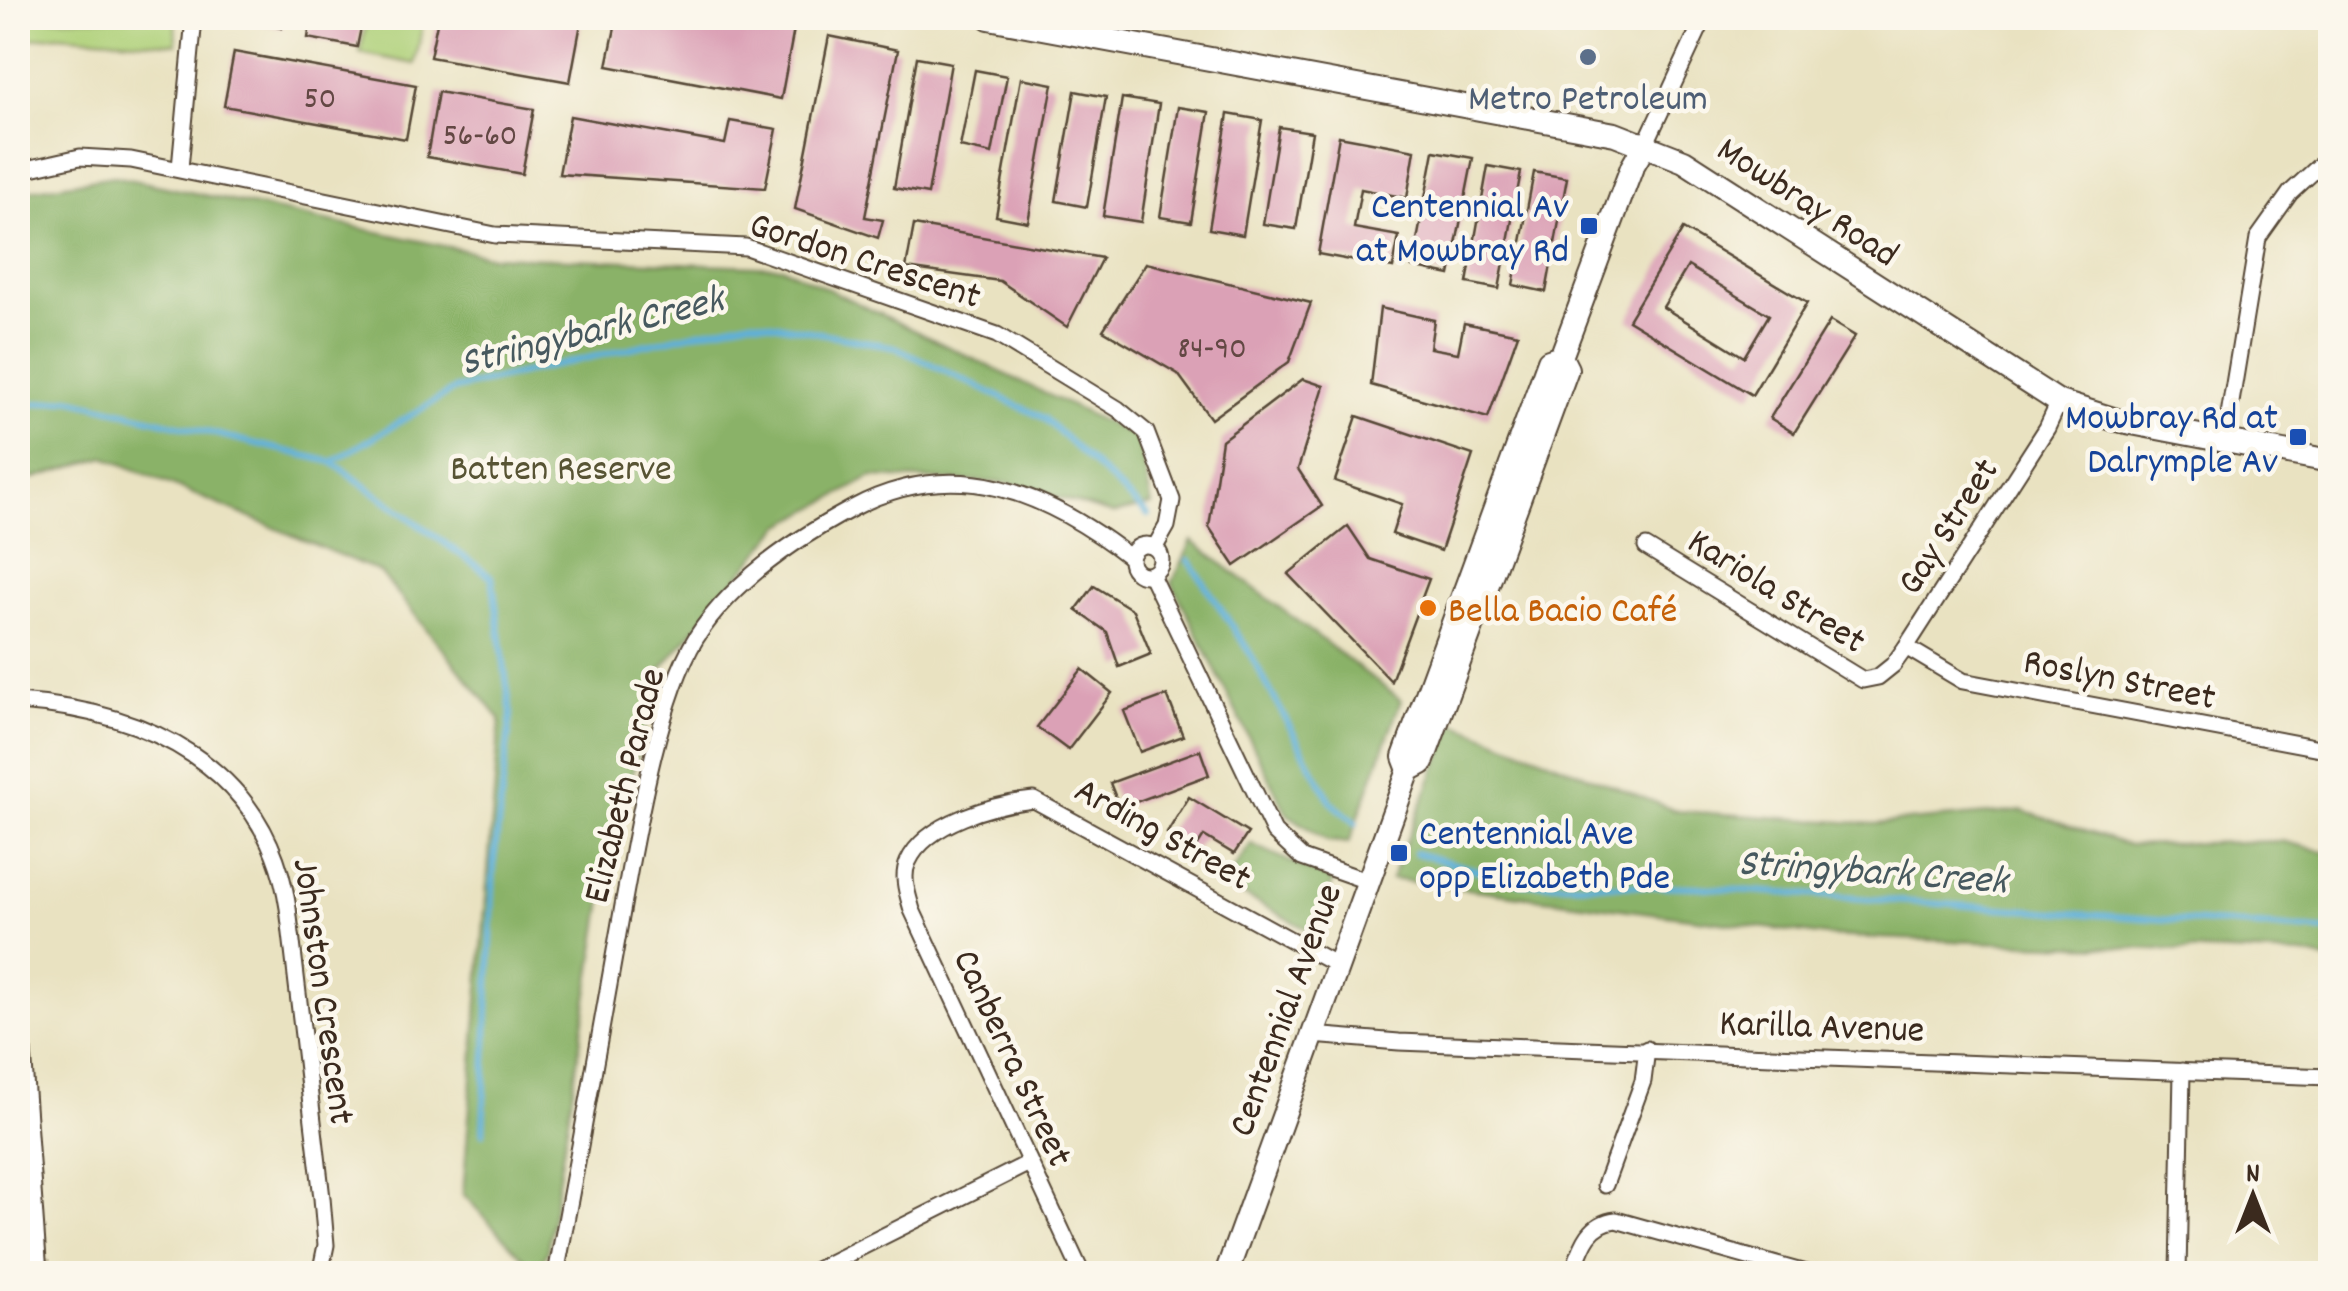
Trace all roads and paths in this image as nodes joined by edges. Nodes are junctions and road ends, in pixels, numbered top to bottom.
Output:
1 (194, 18) edge
2 (989, 18) edge
3 (1704, 18) edge
4 (1646, 143) junction
5 (2330, 156) edge
6 (180, 168) junction
7 (18, 171) edge
8 (2059, 402) junction
9 (2225, 439) junction
10 (2330, 460) edge
11 (1155, 547) junction
12 (1646, 547) dead end
13 (1130, 558) junction
14 (1151, 575) junction
15 (1906, 647) junction
16 (1878, 677) joint
17 (18, 702) edge
18 (2330, 750) edge
19 (908, 862) joint
20 (1367, 881) junction
21 (1337, 965) junction
22 (18, 980) edge
23 (1312, 1035) junction
24 (1647, 1049) junction
25 (2182, 1071) junction
26 (2330, 1077) edge
27 (1028, 1164) junction
28 (1605, 1184) dead end
29 (39, 1274) edge
30 (320, 1274) edge
31 (556, 1274) edge
32 (808, 1274) edge
33 (1082, 1274) edge
34 (1226, 1274) edge
35 (1572, 1274) edge
36 (1809, 1274) edge
37 (2178, 1274) edge

1 - 6 street
2 - 4 main road, Mowbray Road
3 - 4 street
4 - 8 main road, Mowbray Road
4 - 20 main road, Centennial Avenue
5 - 9 street
6 - 7 street, Gordon Crescent
6 - 11 street, Gordon Crescent
8 - 9 main road, Mowbray Road
8 - 15 street, Gay Street
9 - 10 main road, Mowbray Road
11 - 13 street
11 - 14 street
12 - 16 street, Kariola Street
13 - 14 street
13 - 31 street, Elizabeth Parade
14 - 20 street
15 - 16 street, Gay Street
15 - 18 street, Roslyn Street
17 - 30 street, Johnston Crescent
19 - 21 street, Arding Street
19 - 27 street, Canberra Street
20 - 21 main road, Centennial Avenue
21 - 23 main road, Centennial Avenue
22 - 29 street
23 - 24 street, Karilla Avenue
23 - 34 main road, Centennial Avenue
24 - 25 street, Karilla Avenue
24 - 28 street
25 - 26 street, Karilla Avenue
25 - 37 street
27 - 32 street
27 - 33 street, Canberra Street
35 - 36 street

